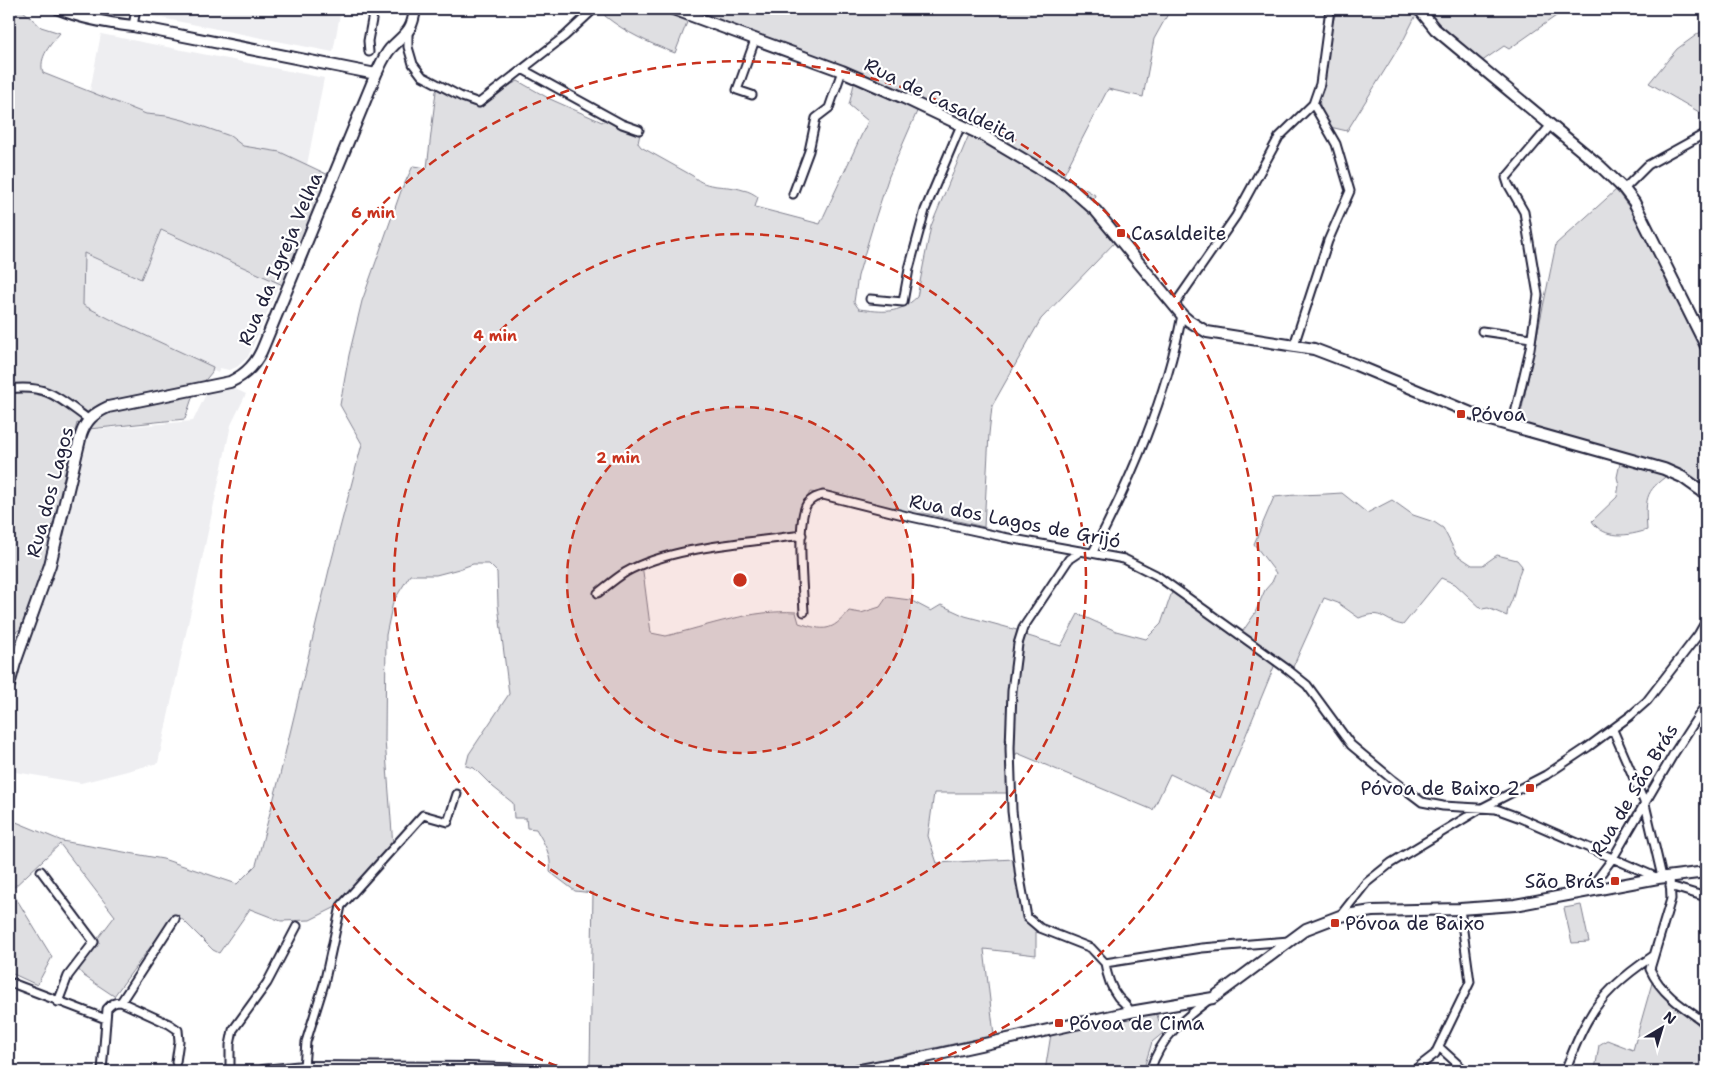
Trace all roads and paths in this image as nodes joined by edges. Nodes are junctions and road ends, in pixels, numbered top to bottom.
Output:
1 (59, 9) edge
2 (136, 9) edge
3 (374, 9) edge
4 (415, 9) edge
5 (594, 9) edge
6 (673, 9) edge
7 (1330, 9) edge
8 (1419, 9) edge
9 (133, 26) junction
10 (408, 32) junction
11 (755, 40) junction
12 (369, 52) dead end
13 (522, 69) junction
14 (842, 72) junction
15 (376, 74) junction
16 (752, 95) dead end
17 (1313, 104) junction
18 (961, 125) junction
19 (1551, 125) junction
20 (639, 130) dead end
21 (1706, 133) edge
22 (1624, 189) junction
23 (793, 194) dead end
24 (870, 299) dead end
25 (1174, 304) junction
26 (1182, 314) junction
27 (1482, 331) dead end
28 (1531, 338) junction
29 (1294, 345) junction
30 (1706, 346) edge
31 (9, 389) edge
32 (88, 419) junction
33 (1512, 426) junction
34 (1706, 494) edge
35 (802, 535) junction
36 (1082, 551) junction
37 (1093, 552) junction
38 (598, 592) dead end
39 (804, 612) dead end
40 (1706, 621) edge
41 (9, 686) edge
42 (1706, 704) edge
43 (1614, 730) junction
44 (457, 794) dead end
45 (1645, 804) junction
46 (1480, 809) junction
47 (1613, 858) junction
48 (41, 871) dead end
49 (1706, 872) edge
50 (1665, 879) junction
51 (1588, 891) junction
52 (1706, 897) edge
53 (1460, 909) junction
54 (1340, 916) junction
55 (175, 919) dead end
56 (297, 926) dead end
57 (1291, 940) junction
58 (1653, 956) junction
59 (1105, 964) junction
60 (9, 982) edge
61 (1213, 998) junction
62 (58, 1002) junction
63 (121, 1002) junction
64 (1130, 1012) junction
65 (106, 1019) junction
66 (1706, 1023) edge
67 (1439, 1047) junction
68 (176, 1062) dead end
69 (304, 1067) junction
70 (466, 1070) edge
71 (102, 1071) edge
72 (230, 1071) edge
73 (263, 1071) edge
74 (564, 1071) edge
75 (855, 1071) edge
76 (1150, 1071) edge
77 (1412, 1071) edge
78 (1462, 1071) edge
79 (1565, 1071) edge

1 - 9 street
2 - 9 street
3 - 12 street
4 - 10 street, Rua da Igreja Velha
5 - 13 street
6 - 11 street, Rua de Casaldeita
7 - 17 street
8 - 19 street
9 - 15 street
10 - 13 street
10 - 15 street, Rua da Igreja Velha
11 - 14 street, Rua de Casaldeita
11 - 16 street
13 - 20 street
14 - 18 street, Rua de Casaldeita
14 - 23 street
15 - 32 street, Rua da Igreja Velha
17 - 25 street
17 - 29 street
18 - 24 street
18 - 25 street, Rua de Casaldeita
19 - 22 street
19 - 28 street
21 - 22 street
22 - 30 street
25 - 26 street, Rua de Casaldeita
26 - 29 street, Rua de Casaldeita
26 - 37 street
27 - 28 street
28 - 33 street
29 - 33 street, Rua de Casaldeita
31 - 32 street, Rua dos Lagos
32 - 41 street, Rua dos Lagos
33 - 34 street, Rua de Casaldeita
35 - 36 street, Rua dos Lagos de Grijó
35 - 38 street
35 - 39 street, Rua dos Lagos de Grijó
36 - 37 street, Rua dos Lagos de Grijó
36 - 59 street
37 - 46 street, Rua dos Lagos de Grijó
40 - 43 street
42 - 45 street, Rua de São Brás
43 - 45 street
43 - 46 street
44 - 69 street
45 - 47 street, Rua de São Brás
45 - 50 street
46 - 47 street, Rua dos Lagos de Grijó
46 - 54 street
47 - 50 street, Rua dos Lagos de Grijó
47 - 51 street, Rua de São Brás
48 - 62 street
49 - 50 street
50 - 51 street
50 - 52 street, Rua dos Lagos de Grijó
50 - 58 street
51 - 53 street
53 - 54 street
53 - 67 street
54 - 57 street
55 - 63 street
56 - 72 street
57 - 59 street
57 - 61 street
58 - 66 street
58 - 79 street
59 - 64 street
60 - 62 street
61 - 64 street
61 - 76 street
62 - 65 street
63 - 65 street
63 - 68 street
64 - 75 street
65 - 71 street
67 - 77 street
67 - 78 street
69 - 70 street
69 - 73 street
70 - 74 street

